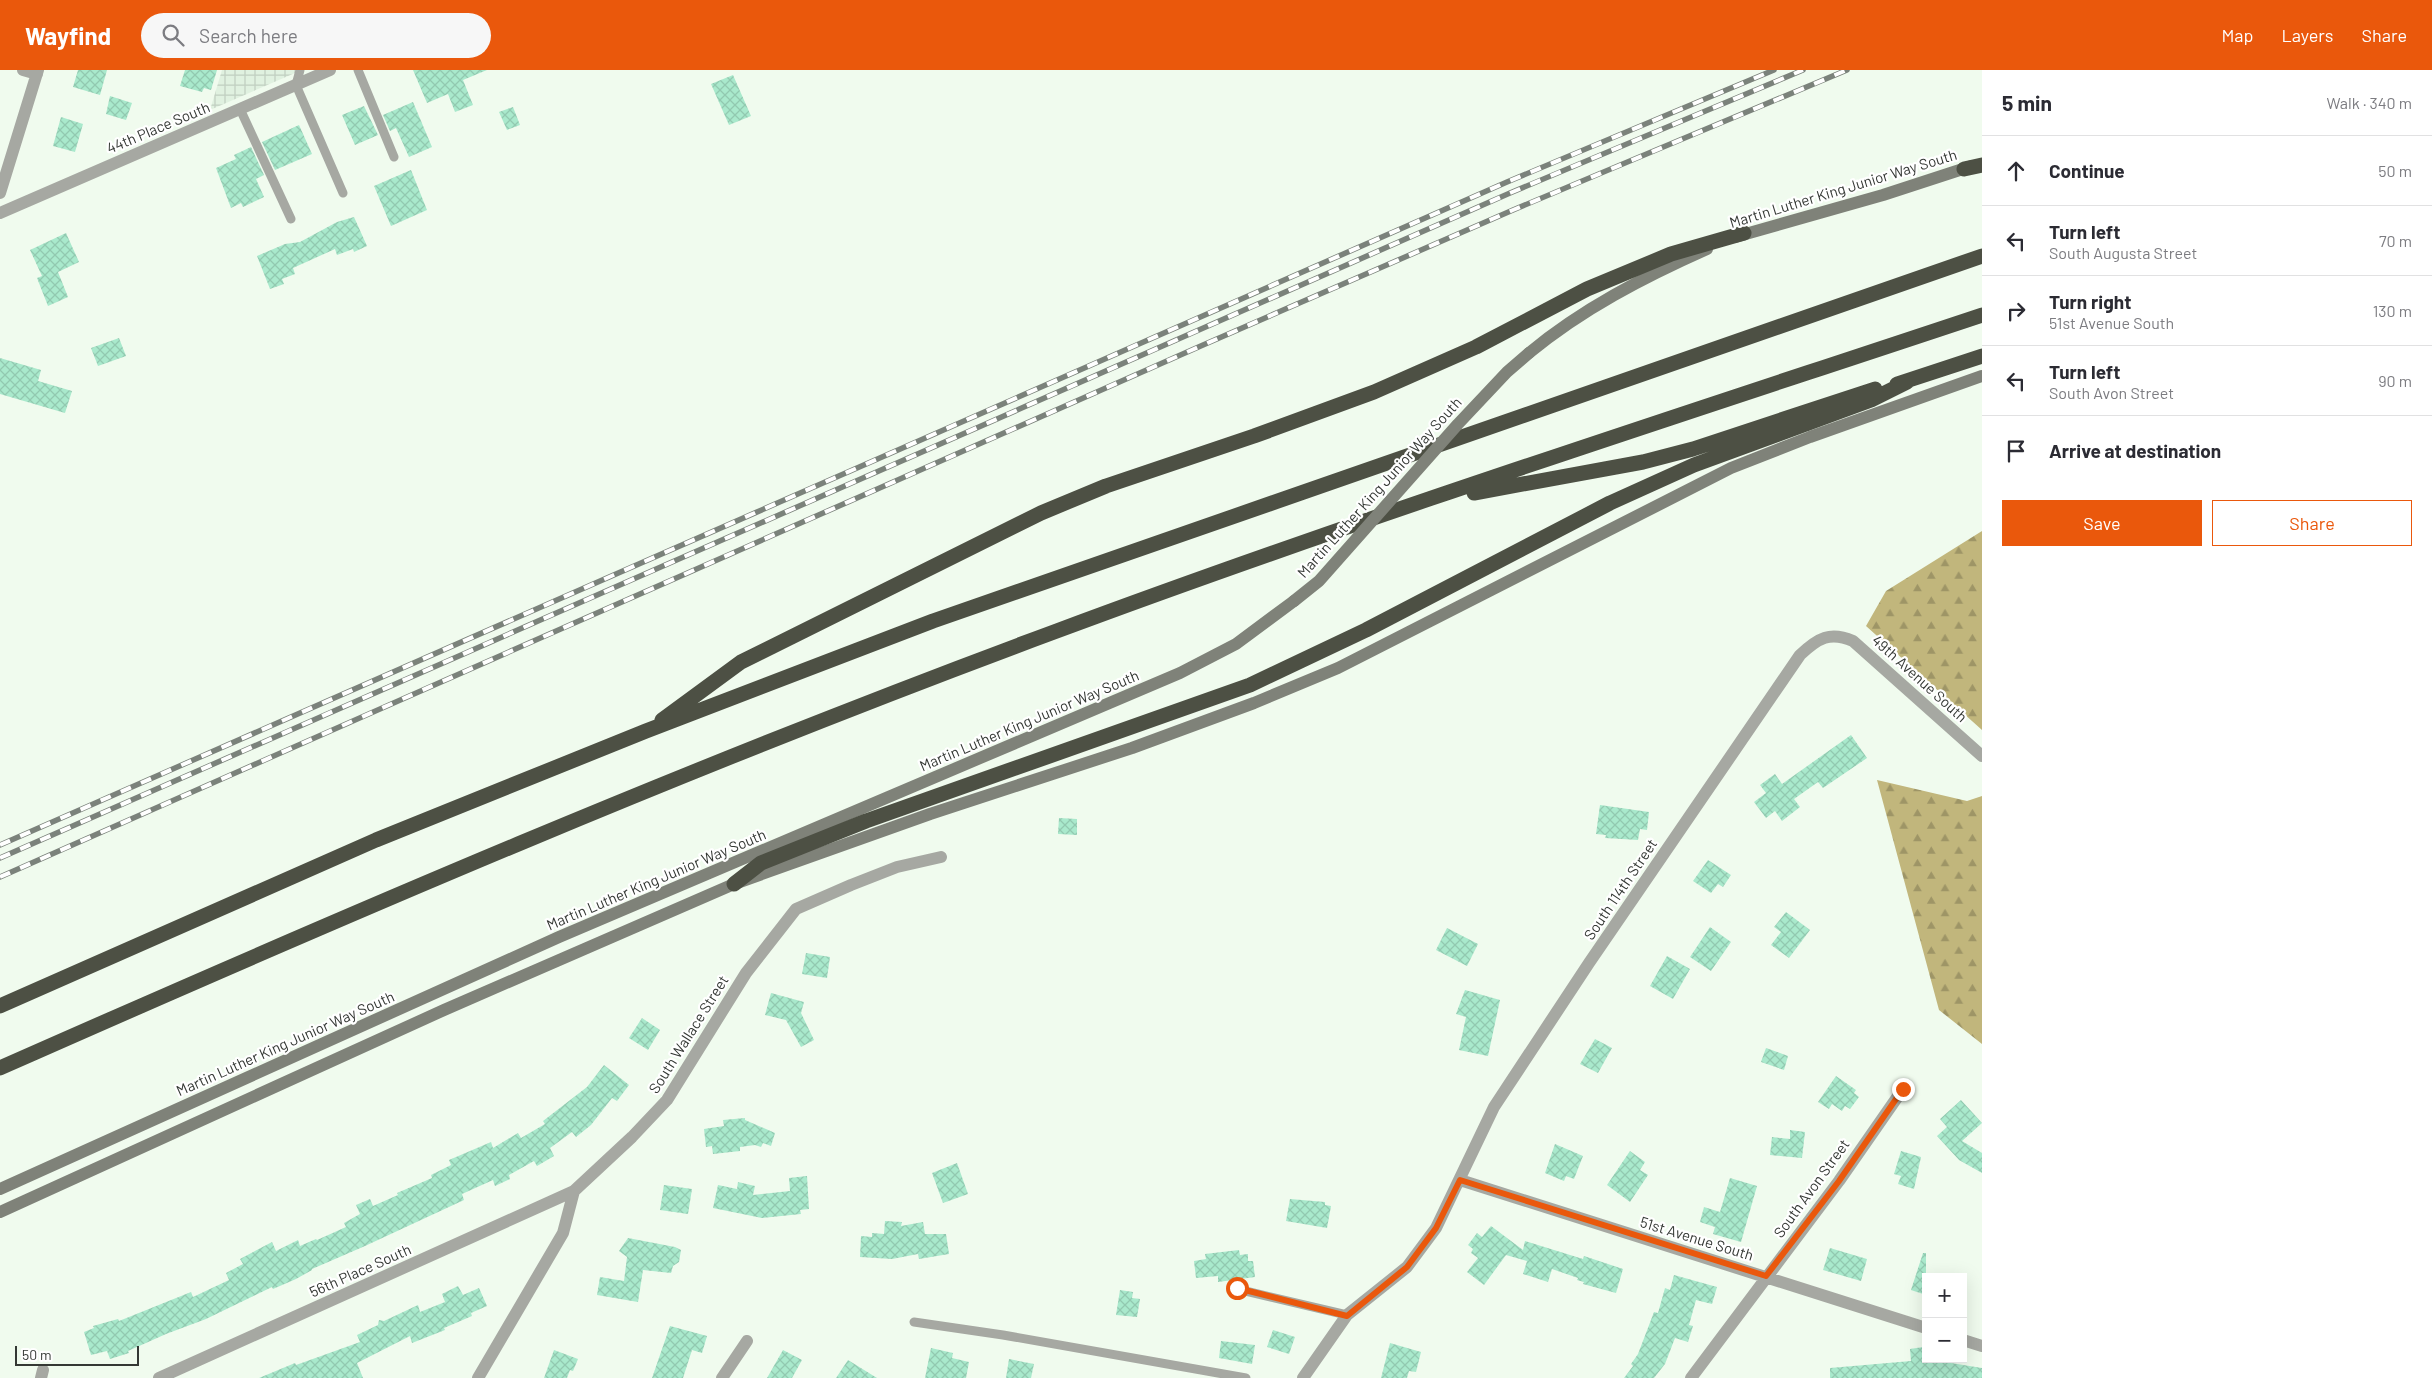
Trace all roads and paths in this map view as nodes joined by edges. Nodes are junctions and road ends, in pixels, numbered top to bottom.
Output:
1 (23, 70) edge
2 (300, 70) edge
3 (330, 70) edge
4 (358, 70) edge
5 (37, 72) edge
6 (296, 85) junction
7 (240, 109) junction
8 (394, 156) dead end
9 (1982, 164) edge
10 (1964, 169) joint
11 (0, 193) edge
12 (343, 193) dead end
13 (0, 213) edge
14 (291, 219) dead end
15 (1744, 233) junction
16 (1982, 256) edge
17 (1982, 314) edge
18 (1982, 356) edge
19 (1982, 376) edge
20 (1907, 382) junction
21 (1421, 502) junction
22 (1831, 636) joint
23 (646, 732) junction
24 (1982, 756) edge
25 (941, 857) dead end
26 (734, 884) junction
27 (0, 1006) edge
28 (0, 1068) edge
29 (1903, 1089) dead end
30 (1460, 1180) junction
31 (0, 1189) edge
32 (574, 1191) junction
33 (0, 1212) edge
34 (1766, 1276) junction
35 (1237, 1288) dead end
36 (1347, 1316) junction
37 (914, 1322) dead end
38 (1922, 1327) edge
39 (747, 1341) dead end
40 (1967, 1341) edge
41 (1982, 1346) edge
42 (160, 1378) edge
43 (478, 1378) edge
44 (722, 1378) edge
45 (1246, 1378) edge
46 (1303, 1378) edge
47 (1691, 1378) edge

1 - 5 street
2 - 6 lane
3 - 6 street, 44th Place South
4 - 8 lane
5 - 11 street
6 - 7 street, 44th Place South
6 - 12 lane
7 - 13 street, 44th Place South
7 - 14 lane
9 - 10 highway
10 - 15 main road, Martin Luther King Junior Way South
15 - 23 highway
15 - 31 main road, Martin Luther King Junior Way South, bridge
16 - 23 highway
17 - 21 highway
18 - 20 highway
19 - 26 main road
20 - 21 highway
20 - 26 highway
21 - 28 highway
22 - 24 street, 49th Avenue South
22 - 30 street, South 114th Street
23 - 27 highway
25 - 32 street, South Wallace Street
26 - 33 main road
29 - 34 street, South Avon Street
30 - 34 street, 51st Avenue South
30 - 36 street, South 114th Street
32 - 42 street, 56th Place South
32 - 43 street
34 - 38 street, 51st Avenue South
34 - 47 street, South Avon Street
35 - 36 lane
36 - 46 street, South 114th Street
37 - 45 lane
39 - 44 street
40 - 41 street

